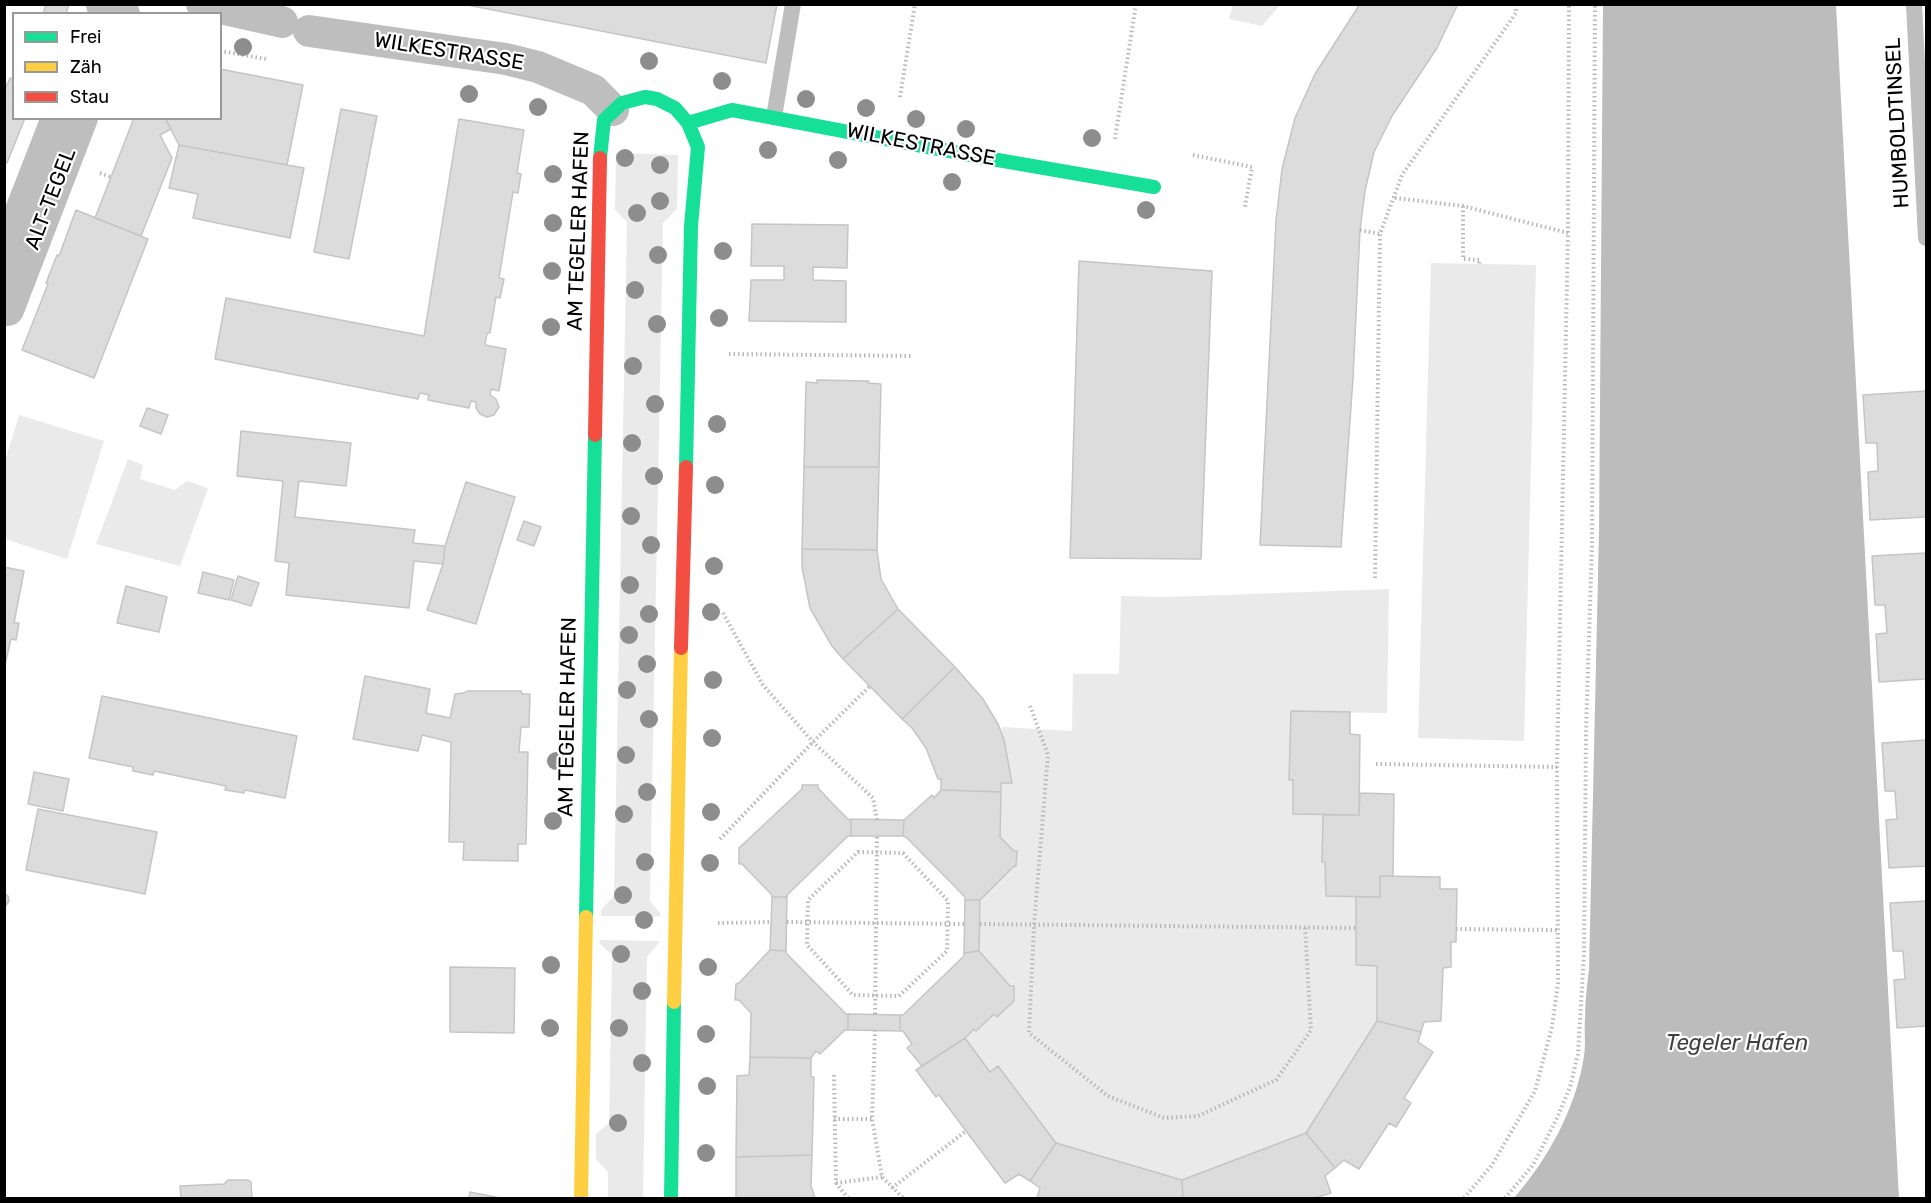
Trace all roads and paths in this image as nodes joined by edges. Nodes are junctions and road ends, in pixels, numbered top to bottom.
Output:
1 (202, 4) edge
2 (794, 4) edge
3 (915, 4) edge
4 (1136, 4) edge
5 (1516, 4) edge
6 (1569, 4) edge
7 (1596, 4) edge
8 (1914, 4) edge
9 (102, 5) edge
10 (120, 12) edge
11 (900, 97) dead end
12 (613, 110) junction
13 (774, 117) junction
14 (56, 120) edge
15 (81, 120) edge
16 (688, 123) junction
17 (1115, 139) dead end
18 (1193, 155) dead end
19 (1154, 187) dead end
20 (1395, 198) junction
21 (1463, 206) junction
22 (1245, 207) dead end
23 (1360, 230) dead end
24 (1568, 233) junction
25 (1380, 234) junction
26 (1926, 238) edge
27 (4, 254) edge
28 (1479, 264) dead end
29 (4, 310) edge
30 (729, 354) dead end
31 (914, 356) dead end
32 (1375, 578) dead end
33 (723, 613) dead end
34 (870, 686) dead end
35 (1030, 706) dead end
36 (813, 742) junction
37 (1376, 764) dead end
38 (1557, 767) junction
39 (877, 820) dead end
40 (877, 836) dead end
41 (720, 839) dead end
42 (876, 853) junction
43 (771, 922) dead end
44 (786, 922) dead end
45 (718, 923) dead end
46 (807, 923) junction
47 (876, 923) junction
48 (947, 924) junction
49 (965, 924) dead end
50 (980, 924) dead end
51 (1034, 925) junction
52 (1305, 927) junction
53 (1356, 928) dead end
54 (1456, 929) dead end
55 (1558, 930) junction
56 (875, 995) junction
57 (874, 1014) dead end
58 (875, 1030) dead end
59 (834, 1075) dead end
60 (834, 1119) junction
61 (872, 1119) junction
62 (966, 1131) dead end
63 (882, 1177) junction
64 (836, 1183) junction
65 (892, 1188) junction
66 (581, 1198) edge
67 (671, 1198) edge
68 (848, 1198) edge
69 (903, 1198) edge
70 (1464, 1198) edge
71 (1505, 1198) edge

1 - 12 street, WILKESTRASSE
2 - 13 lane
3 - 11 path
4 - 17 path
5 - 20 path
6 - 24 path
7 - 71 path
8 - 26 lane, HUMBOLDTINSEL
9 - 10 street
12 - 16 street, AM TEGELER HAFEN
12 - 66 street, AM TEGELER HAFEN
13 - 16 street, WILKESTRASSE
13 - 19 street, WILKESTRASSE
14 - 27 street
15 - 29 street, ALT-TEGEL
16 - 67 street, AM TEGELER HAFEN
18 - 22 path
20 - 21 path
20 - 25 path
21 - 24 path
21 - 28 path
23 - 25 path
24 - 38 path
25 - 32 path
30 - 31 path
33 - 36 path
34 - 36 path
35 - 51 path
36 - 39 path
36 - 41 path
37 - 38 path
38 - 55 path
40 - 42 path
42 - 46 path
42 - 47 path
42 - 48 path
43 - 45 path
44 - 46 path
46 - 47 path
46 - 56 path
47 - 48 path
47 - 56 path
48 - 49 path
48 - 56 path
50 - 51 path
51 - 52 path
51 - 52 path
52 - 53 path
54 - 55 path
55 - 70 path
56 - 57 path
58 - 61 path
59 - 60 path
60 - 61 path
60 - 64 path
61 - 63 path
62 - 65 path
63 - 64 path
63 - 65 path
64 - 68 path
65 - 69 path

